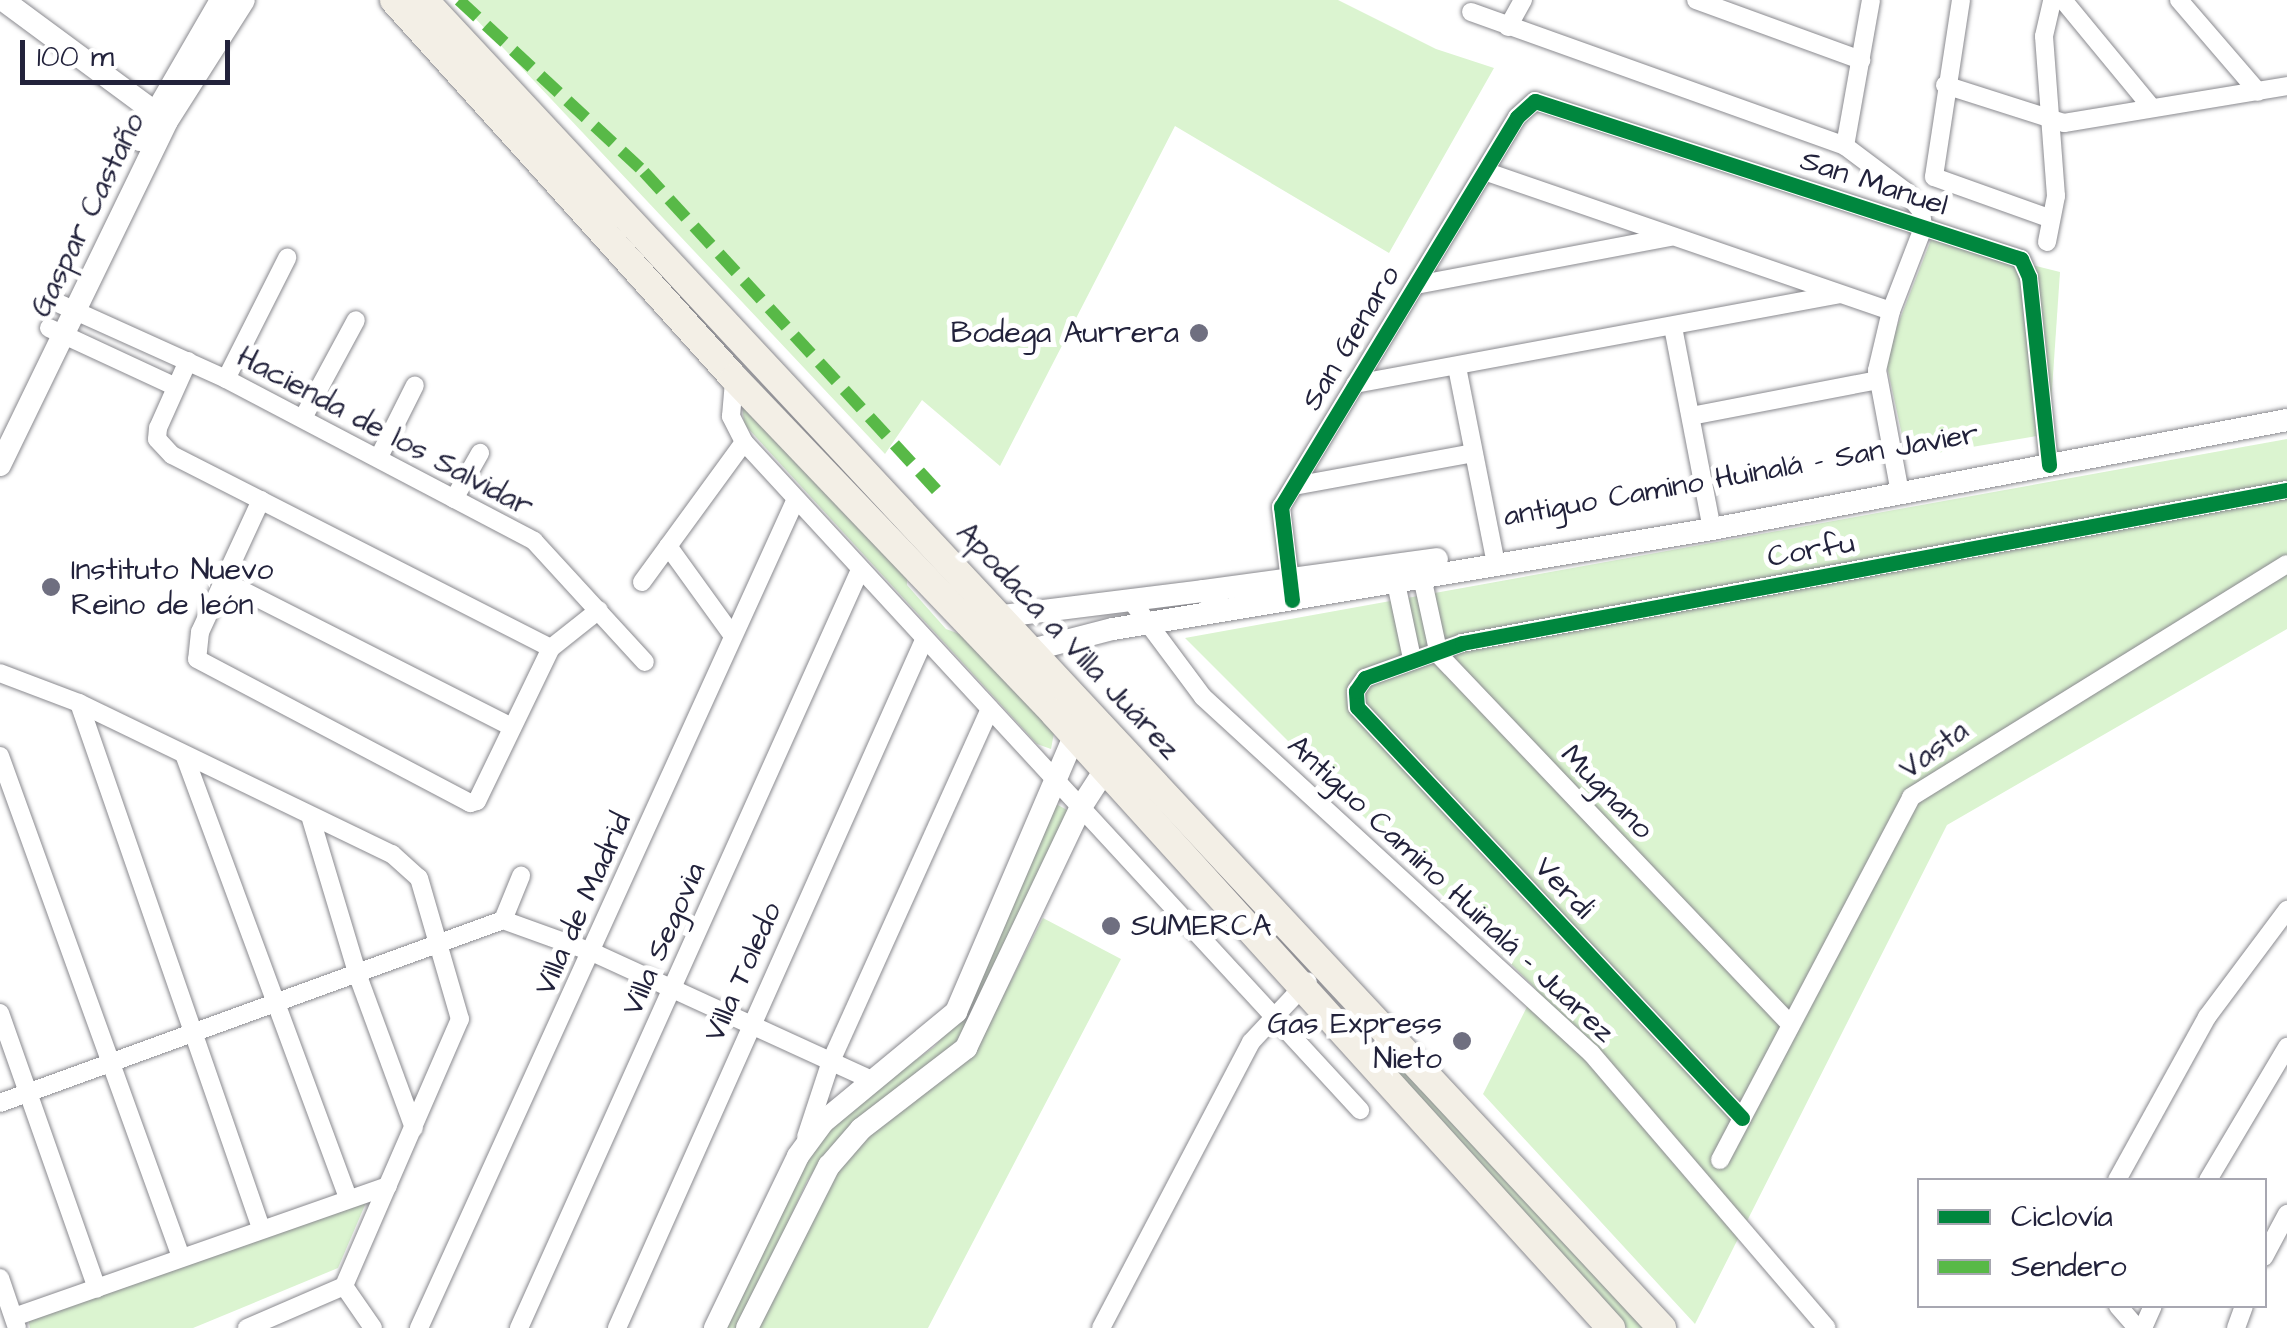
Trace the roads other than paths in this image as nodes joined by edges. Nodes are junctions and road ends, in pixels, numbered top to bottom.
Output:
1 (3, 0) edge
2 (222, 0) edge
3 (244, 0) edge
4 (394, 0) edge
5 (424, 0) edge
6 (1523, 0) edge
7 (1696, 0) edge
8 (1871, 0) edge
9 (1961, 0) edge
10 (2052, 0) edge
11 (2063, 0) edge
12 (2179, 0) edge
13 (1471, 12) dead end
14 (1508, 27) junction
15 (1861, 60) junction
16 (1945, 85) junction
17 (2287, 86) edge
18 (2258, 92) junction
19 (2152, 108) junction
20 (161, 116) junction
21 (1517, 117) joint
22 (2050, 120) junction
23 (1845, 146) junction
24 (1487, 172) junction
25 (2052, 219) junction
26 (1923, 228) junction
27 (646, 235) junction
28 (1676, 236) junction
29 (2047, 242) dead end
30 (624, 256) junction
31 (287, 258) dead end
32 (1416, 285) junction
33 (1840, 294) junction
34 (66, 307) junction
35 (1891, 310) junction
36 (356, 320) dead end
37 (1673, 327) junction
38 (56, 330) junction
39 (188, 361) junction
40 (1457, 367) junction
41 (734, 378) junction
42 (226, 379) junction
43 (1878, 380) junction
44 (1354, 384) junction
45 (415, 385) dead end
46 (174, 386) junction
47 (2287, 406) edge
48 (1691, 416) junction
49 (303, 418) junction
50 (2287, 420) edge
51 (0, 428) edge
52 (744, 442) junction
53 (480, 453) dead end
54 (1472, 453) junction
55 (379, 457) junction
56 (2049, 458) junction
57 (0, 465) edge
58 (1294, 486) junction
59 (1898, 486) junction
60 (2287, 490) edge
61 (454, 499) junction
62 (262, 500) junction
63 (795, 501) junction
64 (1710, 521) junction
65 (668, 546) junction
66 (1495, 557) junction
67 (2287, 564) edge
68 (858, 572) junction
69 (1422, 577) junction
70 (226, 582) junction
71 (642, 582) dead end
72 (1396, 583) junction
73 (1204, 591) junction
74 (1291, 592) junction
75 (1130, 599) junction
76 (599, 610) junction
77 (1230, 611) junction
78 (999, 616) junction
79 (966, 622) junction
80 (1144, 624) junction
81 (733, 636) junction
82 (924, 640) junction
83 (551, 648) junction
84 (1031, 651) junction
85 (1438, 651) junction
86 (998, 658) junction
87 (1412, 658) junction
88 (645, 662) dead end
89 (0, 672) edge
90 (1356, 691) joint
91 (79, 702) junction
92 (1088, 706) junction
93 (990, 709) junction
94 (512, 727) junction
95 (1074, 736) junction
96 (1122, 745) junction
97 (0, 756) edge
98 (185, 757) junction
99 (1104, 770) junction
100 (1055, 780) junction
101 (1081, 807) junction
102 (311, 819) junction
103 (521, 876) dead end
104 (2287, 910) edge
105 (504, 920) junction
106 (438, 946) junction
107 (592, 952) junction
108 (1324, 968) junction
109 (358, 976) junction
110 (1300, 988) junction
111 (672, 990) junction
112 (966, 992) junction
113 (991, 1004) junction
114 (277, 1006) junction
115 (0, 1013) edge
116 (1270, 1016) junction
117 (1790, 1024) junction
118 (748, 1026) junction
119 (196, 1034) junction
120 (2287, 1047) edge
121 (831, 1061) junction
122 (110, 1063) junction
123 (872, 1080) junction
124 (28, 1092) junction
125 (0, 1103) edge
126 (1360, 1110) dead end
127 (1742, 1118) junction
128 (414, 1128) junction
129 (798, 1156) junction
130 (1720, 1160) dead end
131 (825, 1171) junction
132 (2118, 1178) edge
133 (2209, 1178) edge
134 (388, 1186) junction
135 (348, 1198) junction
136 (2287, 1214) edge
137 (262, 1228) junction
138 (2267, 1251) edge
139 (181, 1257) junction
140 (0, 1278) edge
141 (344, 1286) junction
142 (98, 1288) junction
143 (2120, 1308) edge
144 (16, 1322) edge
145 (247, 1328) edge
146 (373, 1328) edge
147 (419, 1328) edge
148 (519, 1328) edge
149 (617, 1328) edge
150 (715, 1328) edge
151 (747, 1328) edge
152 (1101, 1328) edge
153 (1610, 1328) edge
154 (1662, 1328) edge
155 (1827, 1328) edge
156 (2140, 1328) edge

1 - 20 main road
2 - 20 main road, Gaspar Castaño
3 - 20 main road, Gaspar Castaño
4 - 30 main road, Apodaca a Villa Juárez
5 - 27 main road, Apodaca a Villa Juárez
6 - 14 street
7 - 15 street
8 - 15 street
9 - 16 street
10 - 22 street
11 - 19 street
12 - 18 street
13 - 14 street
14 - 23 street
15 - 23 street
16 - 22 street
16 - 25 street
17 - 18 street
18 - 19 street
19 - 22 street
20 - 34 main road, Gaspar Castaño
21 - 24 street, San Genaro
21 - 26 street, San Manuel
22 - 25 street
23 - 26 street
24 - 28 street
24 - 32 street, San Genaro
25 - 29 street
26 - 35 street
26 - 56 street, San Manuel
27 - 30 main road
27 - 78 main road, Apodaca a Villa Juárez
28 - 32 street
28 - 33 street
30 - 41 main road, Apodaca a Villa Juárez
31 - 42 street
32 - 44 street, San Genaro
33 - 35 street
33 - 37 street
34 - 38 main road, Gaspar Castaño
34 - 39 street, Hacienda de los Salvidar
35 - 43 street
36 - 49 street
37 - 40 street
37 - 48 street
38 - 46 street
38 - 51 main road, Gaspar Castaño
38 - 57 main road, Gaspar Castaño
39 - 42 street, Hacienda de los Salvidar
39 - 46 street
40 - 44 street
40 - 54 street
41 - 52 street
41 - 79 main road, Apodaca a Villa Juárez
42 - 49 street, Hacienda de los Salvidar
43 - 48 street
43 - 59 street
44 - 58 street, San Genaro
45 - 55 street
46 - 62 street
47 - 56 main road
48 - 64 street
49 - 55 street, Hacienda de los Salvidar
50 - 56 main road
52 - 63 street
52 - 65 street
53 - 61 street
54 - 58 street
54 - 66 street
55 - 61 street, Hacienda de los Salvidar
56 - 59 main road
58 - 74 street, San Genaro
59 - 64 main road
60 - 85 street, Corfu
61 - 76 street, Hacienda de los Salvidar
62 - 70 street
62 - 83 street
63 - 68 street
63 - 81 street, Villa de Madrid
64 - 66 main road
65 - 71 street
65 - 81 street
66 - 69 main road
66 - 74 main road, antiguo Camino Huinalá - San Javier
67 - 117 street, Vasta
68 - 82 street
68 - 111 street, Villa Segovia
69 - 72 main road
69 - 85 street
70 - 94 street
70 - 94 street
72 - 74 main road
72 - 87 street
73 - 74 main road, antiguo Camino Huinalá - San Javier
73 - 75 main road, antiguo Camino Huinalá - San Javier
73 - 77 main road
74 - 77 main road
75 - 78 main road, antiguo Camino Huinalá - San Javier
75 - 80 street, Antiguo Camino Huinalá - Juarez
76 - 83 street
76 - 88 street, Hacienda de los Salvidar
77 - 80 main road
78 - 79 main road, antiguo Camino Huinalá - San Javier
78 - 84 main road, Apodaca a Villa Juárez
79 - 86 main road, Apodaca a Villa Juárez
80 - 84 main road
80 - 155 street, Antiguo Camino Huinalá - Juarez
81 - 107 street, Villa de Madrid
82 - 93 street
82 - 118 street, Villa Toledo
83 - 94 street
84 - 86 main road
84 - 92 main road, Apodaca a Villa Juárez
85 - 87 street, Corfu
85 - 117 street, Mugnano
86 - 95 main road, Apodaca a Villa Juárez
87 - 90 street, Corfu
89 - 91 street
90 - 127 street, Verdi
91 - 98 street
91 - 119 street
92 - 95 main road
92 - 96 main road, Apodaca a Villa Juárez
93 - 100 street
93 - 121 street
95 - 99 main road, Apodaca a Villa Juárez
95 - 100 main road
96 - 99 main road
96 - 108 main road, Apodaca a Villa Juárez
97 - 122 street
98 - 102 street
98 - 114 street
99 - 101 main road
99 - 110 main road, Apodaca a Villa Juárez
100 - 101 street
100 - 112 main road
101 - 113 main road
101 - 116 street
102 - 106 street
102 - 109 street
103 - 105 street
104 - 132 street
105 - 106 street
105 - 107 street
106 - 109 street
106 - 128 street
107 - 111 street
107 - 147 street, Villa de Madrid
108 - 110 street
108 - 154 main road, Apodaca a Villa Juárez
109 - 114 street
109 - 128 street
110 - 116 street
110 - 153 main road, Apodaca a Villa Juárez
111 - 118 street
111 - 148 street, Villa Segovia
112 - 113 main road
112 - 123 main road
113 - 131 main road
114 - 119 street
114 - 135 street
115 - 124 street
116 - 126 street
116 - 152 street
117 - 127 street, Vasta
118 - 121 street
118 - 149 street, Villa Toledo
119 - 122 street
119 - 137 street
120 - 133 street
121 - 123 street
121 - 129 street
122 - 124 street
122 - 139 street
123 - 129 main road
124 - 125 street
124 - 142 street
127 - 130 street, Vasta
128 - 134 street
129 - 131 main road
129 - 150 main road
131 - 151 main road
134 - 135 street
134 - 141 street
135 - 137 street
136 - 138 street
137 - 139 street
139 - 142 street
140 - 144 street
141 - 145 street
141 - 146 street
142 - 144 street
143 - 156 street

